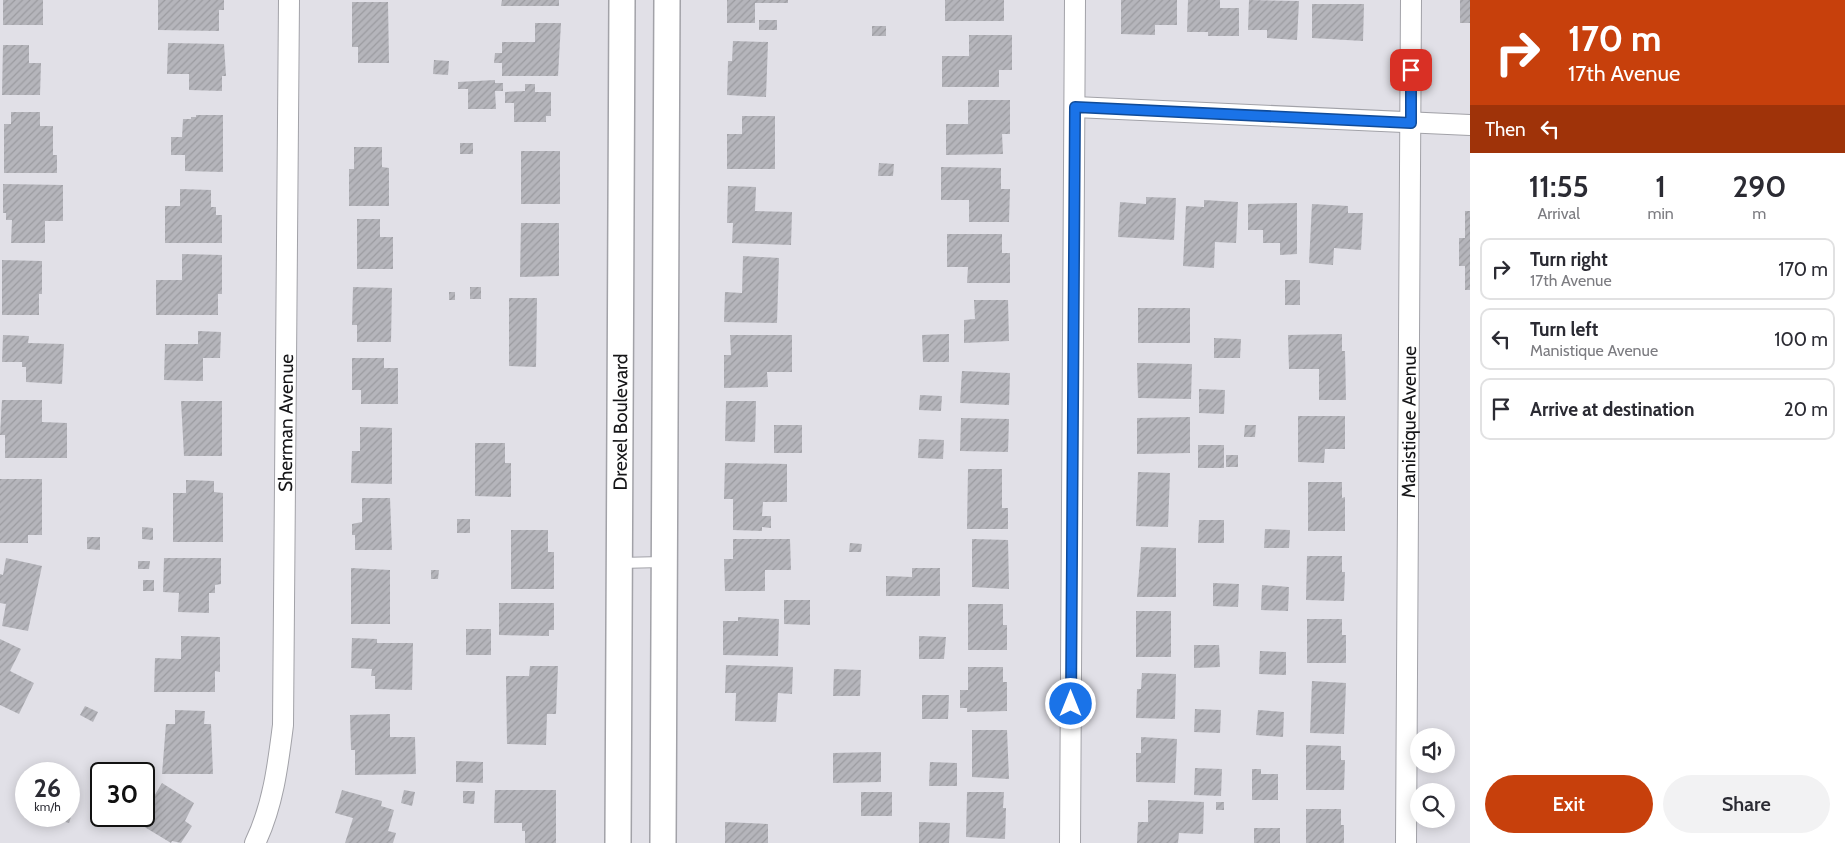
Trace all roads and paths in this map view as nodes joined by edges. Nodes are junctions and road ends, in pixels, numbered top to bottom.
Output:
1 (289, 0) edge
2 (622, 0) edge
3 (667, 0) edge
4 (1075, 0) edge
5 (1411, 0) edge
6 (1075, 107) junction
7 (1411, 123) junction
8 (1470, 126) edge
9 (664, 562) junction
10 (619, 563) junction
11 (255, 843) edge
12 (618, 843) edge
13 (663, 843) edge
14 (1070, 843) edge
15 (1406, 843) edge

1 - 11 street, Sherman Avenue
2 - 10 street, Drexel Boulevard
3 - 9 street
4 - 6 street
5 - 7 street, Manistique Avenue
6 - 7 street
6 - 14 street
7 - 8 street
7 - 15 street, Manistique Avenue
9 - 10 lane
9 - 13 street
10 - 12 street, Drexel Boulevard

